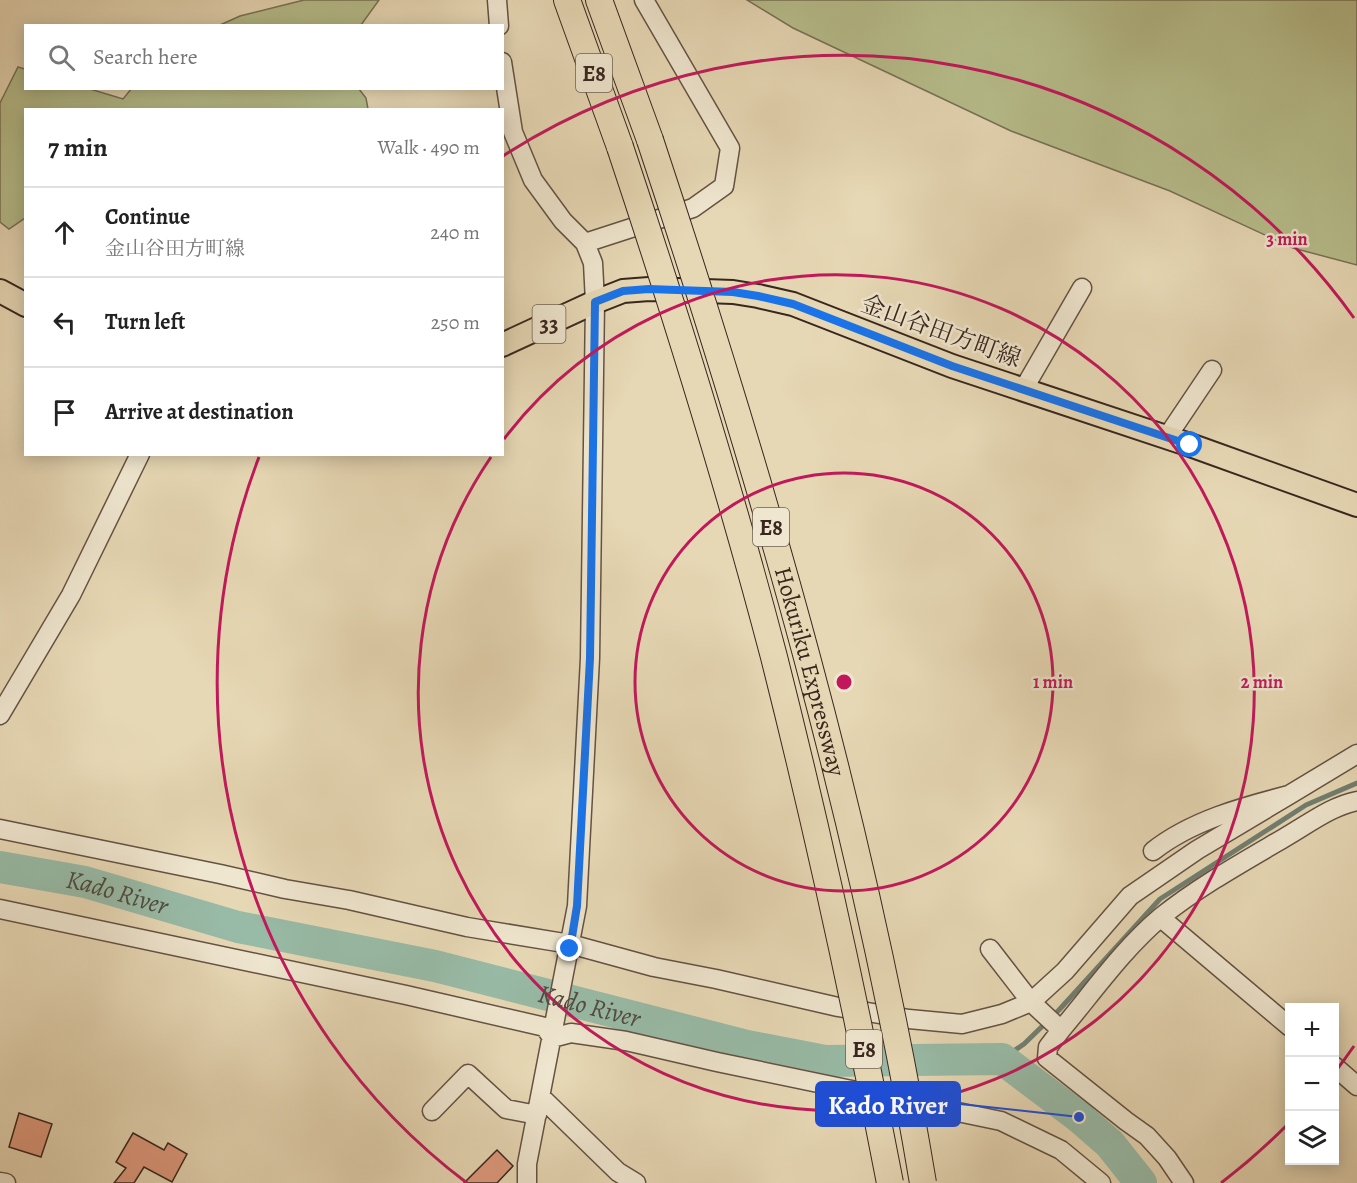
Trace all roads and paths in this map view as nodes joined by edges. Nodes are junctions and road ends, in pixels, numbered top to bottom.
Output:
1 (497, 0) edge
2 (560, 0) edge
3 (567, 0) edge
4 (599, 0) edge
5 (644, 0) edge
6 (499, 24) edge
7 (504, 75) edge
8 (603, 99) junction
9 (585, 243) junction
10 (1082, 288) dead end
11 (0, 291) edge
12 (595, 302) junction
13 (24, 304) edge
14 (504, 344) edge
15 (1212, 370) dead end
16 (1023, 390) junction
17 (1167, 437) junction
18 (139, 456) edge
19 (1357, 505) edge
20 (0, 715) edge
21 (1357, 754) edge
22 (1289, 795) junction
23 (1357, 801) edge
24 (0, 829) edge
25 (1153, 851) dead end
26 (0, 909) edge
27 (1161, 918) junction
28 (570, 946) junction
29 (990, 949) dead end
30 (1031, 1002) junction
31 (1285, 1023) edge
32 (1061, 1030) junction
33 (553, 1036) junction
34 (1339, 1070) edge
35 (1357, 1086) edge
36 (539, 1106) junction
37 (432, 1112) dead end
38 (0, 1182) edge
39 (6, 1183) edge
40 (527, 1183) edge
41 (636, 1183) edge
42 (890, 1183) edge
43 (923, 1183) edge
44 (1101, 1183) edge
45 (1184, 1183) edge

1 - 6 street
2 - 8 highway
3 - 8 highway, Hokuriku Expressway / E8
4 - 43 highway, Hokuriku Expressway / E8, bridge
5 - 9 street
7 - 9 street
8 - 42 highway, Hokuriku Expressway / E8, bridge
9 - 12 street
10 - 16 street
11 - 13 main road
12 - 14 main road, 金山谷田方町線 / 33
12 - 16 main road, 金山谷田方町線 / 33
12 - 28 street
15 - 17 street
16 - 17 main road, 金山谷田方町線 / 33
17 - 19 main road, 金山谷田方町線 / 33
18 - 20 street
21 - 22 street
22 - 25 street
22 - 30 street
23 - 27 street
24 - 28 street
26 - 33 street
27 - 31 street
27 - 32 street
28 - 30 street
28 - 33 street
29 - 30 street
30 - 32 street
32 - 45 street
33 - 36 street
33 - 44 street
34 - 35 street
36 - 37 street
36 - 40 street
36 - 41 street
38 - 39 street

